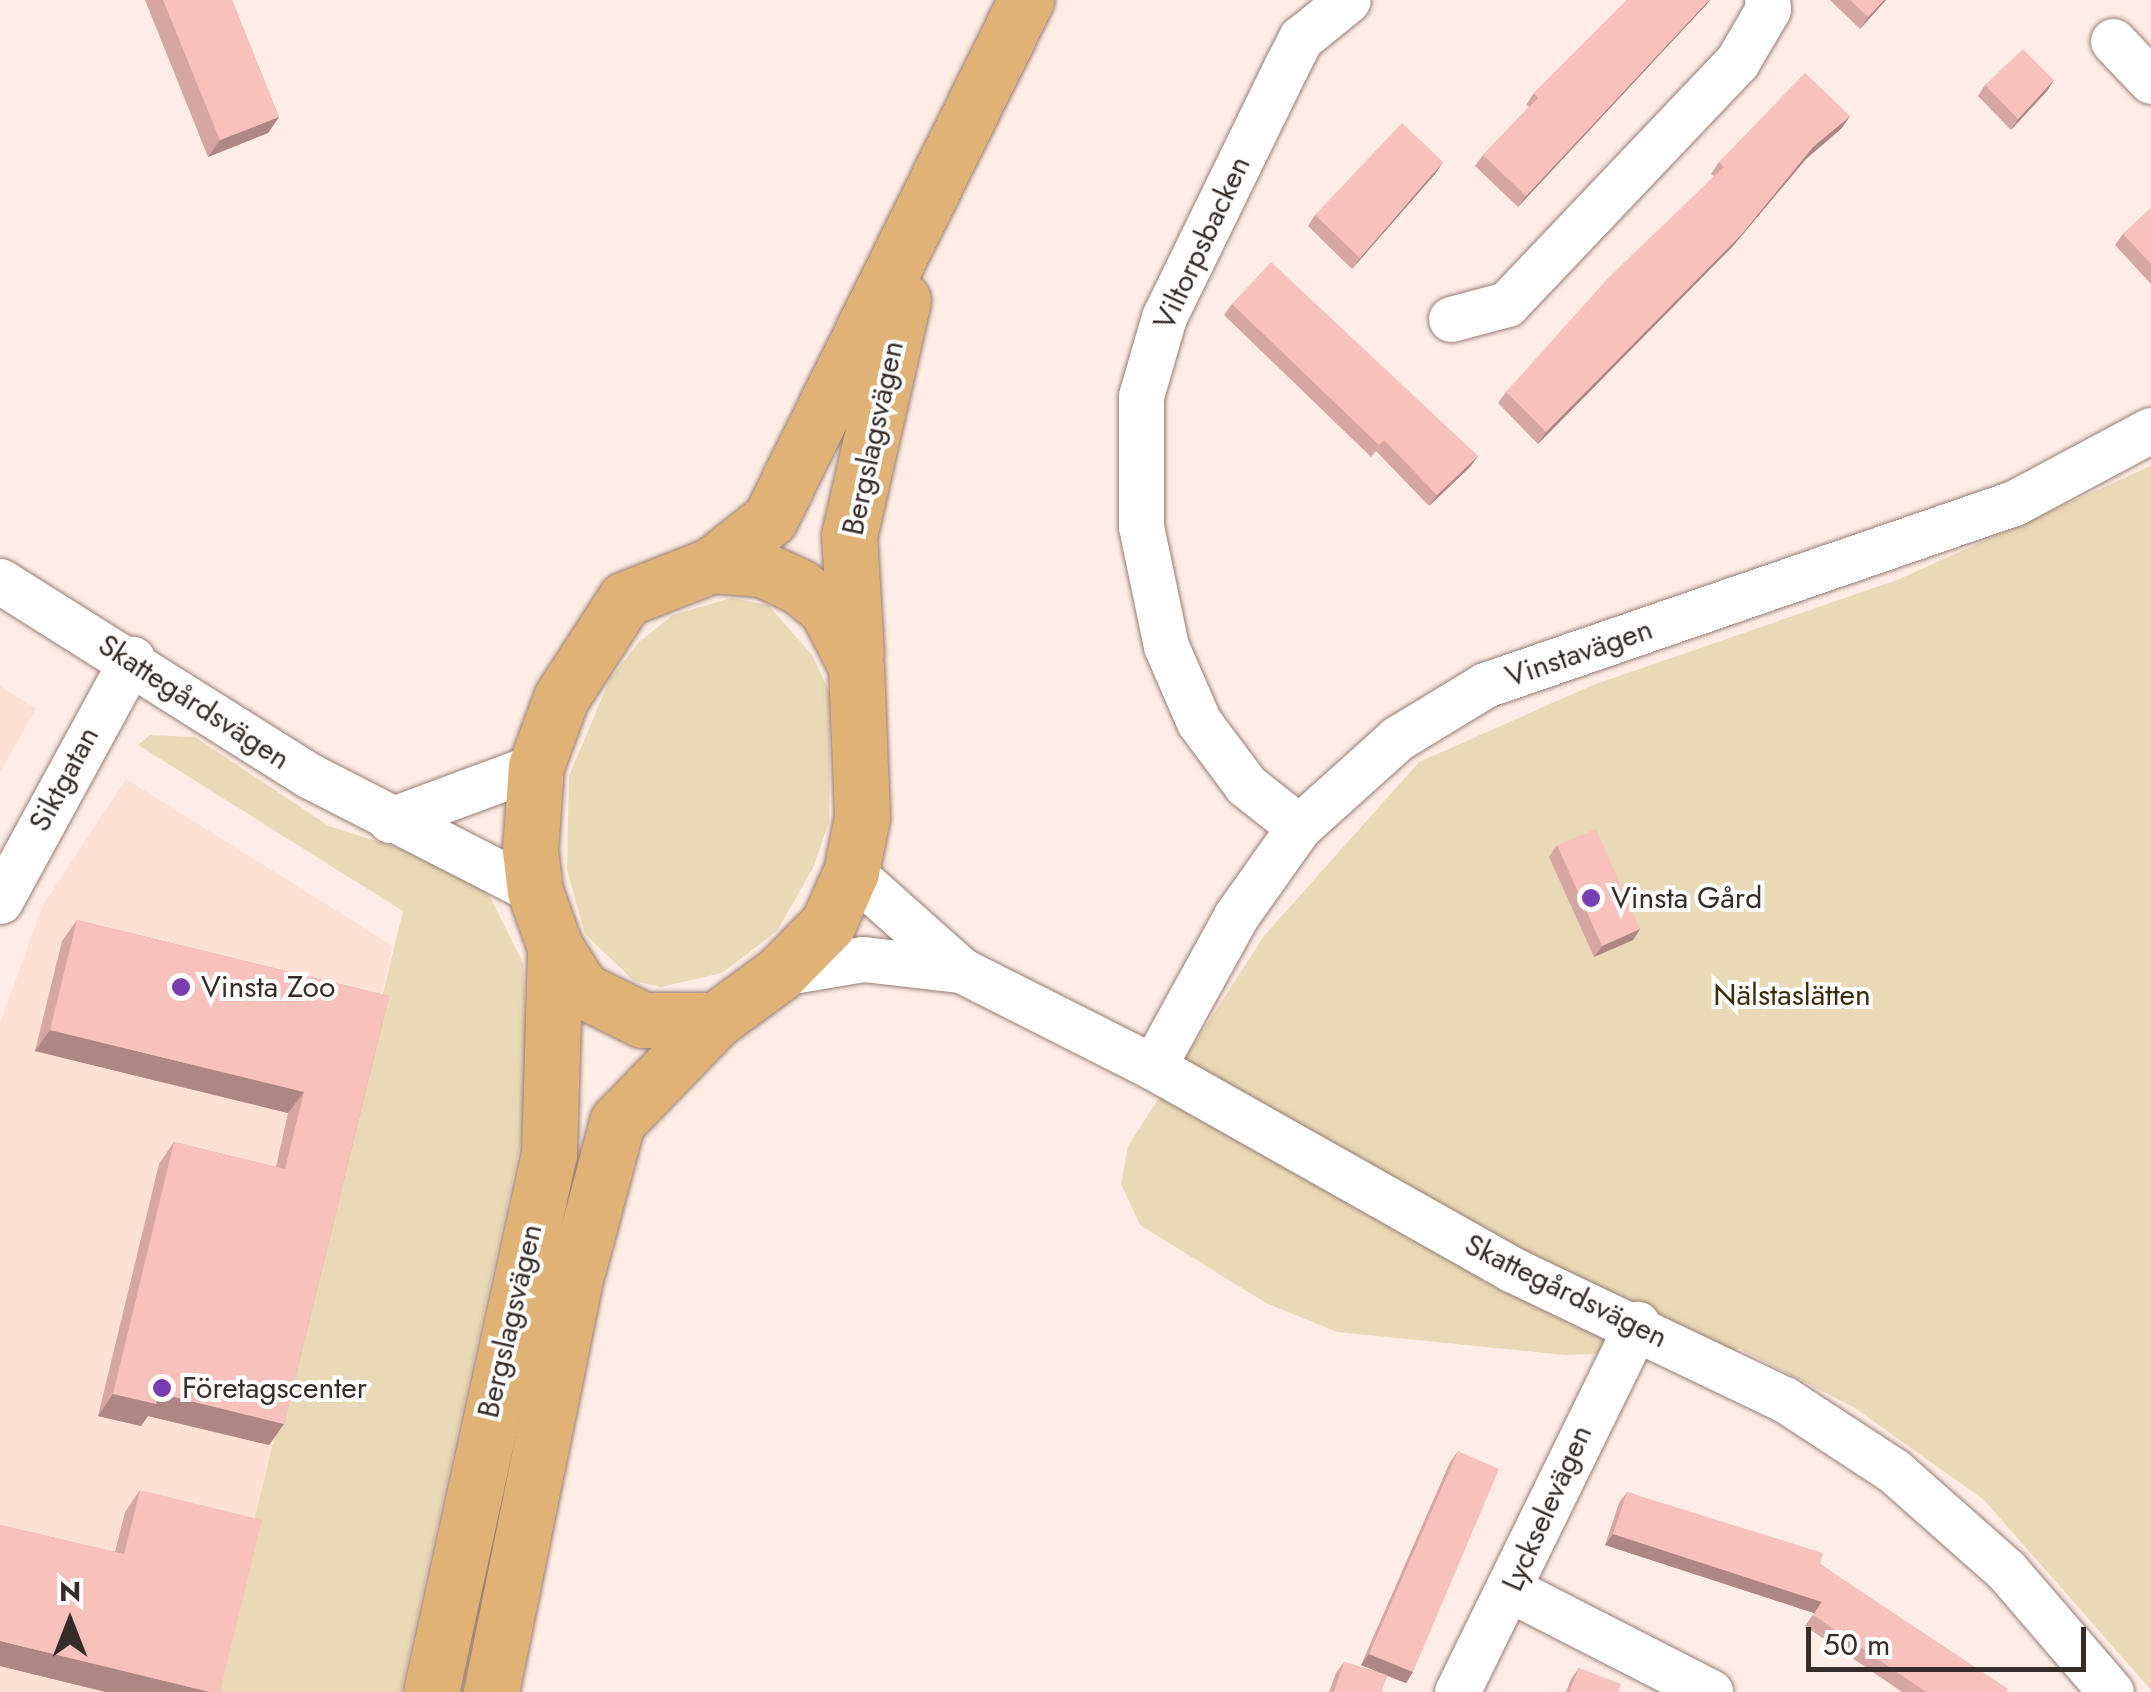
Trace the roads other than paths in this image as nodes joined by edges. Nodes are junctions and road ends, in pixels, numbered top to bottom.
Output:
1 (1026, 0) edge
2 (1348, 0) edge
3 (1766, 0) edge
4 (2113, 41) dead end
5 (2151, 81) edge
6 (922, 214) junction
7 (1451, 318) dead end
8 (2151, 430) edge
9 (712, 565) junction
10 (0, 581) edge
11 (132, 659) junction
12 (856, 666) junction
13 (536, 766) junction
14 (390, 820) junction
15 (1298, 827) junction
16 (851, 872) junction
17 (535, 891) junction
18 (0, 900) edge
19 (556, 947) junction
20 (961, 970) junction
21 (780, 973) junction
22 (716, 1020) junction
23 (1153, 1068) junction
24 (1637, 1324) junction
25 (1511, 1590) junction
26 (432, 1692) edge
27 (491, 1692) edge
28 (1457, 1692) edge
29 (1710, 1692) edge
30 (2111, 1692) edge

1 - 6 main road, Bergslagsvägen
2 - 15 street, Viltorpsbacken
3 - 7 street
4 - 5 street
6 - 9 main road, Bergslagsvägen
6 - 12 main road, Bergslagsvägen
8 - 15 street, Vinstavägen
9 - 12 main road, Bergslagsvägen
9 - 13 main road, Bergslagsvägen
10 - 11 street, Skattegårdsvägen
11 - 14 street, Skattegårdsvägen
11 - 18 street, Siktgatan
12 - 16 main road, Bergslagsvägen
13 - 14 street
13 - 17 main road, Bergslagsvägen
14 - 17 street, Skattegårdsvägen
15 - 23 street, Vinstavägen
16 - 20 street, Skattegårdsvägen
16 - 21 main road, Bergslagsvägen
17 - 19 main road, Bergslagsvägen
19 - 22 main road, Bergslagsvägen
19 - 26 main road, Bergslagsvägen
20 - 21 street, Skattegårdsvägen
20 - 23 street, Skattegårdsvägen
21 - 22 main road, Bergslagsvägen
22 - 27 main road, Bergslagsvägen
23 - 24 street, Skattegårdsvägen
24 - 25 street, Lyckselevägen
24 - 30 street, Skattegårdsvägen
25 - 28 street, Lyckselevägen
25 - 29 street

